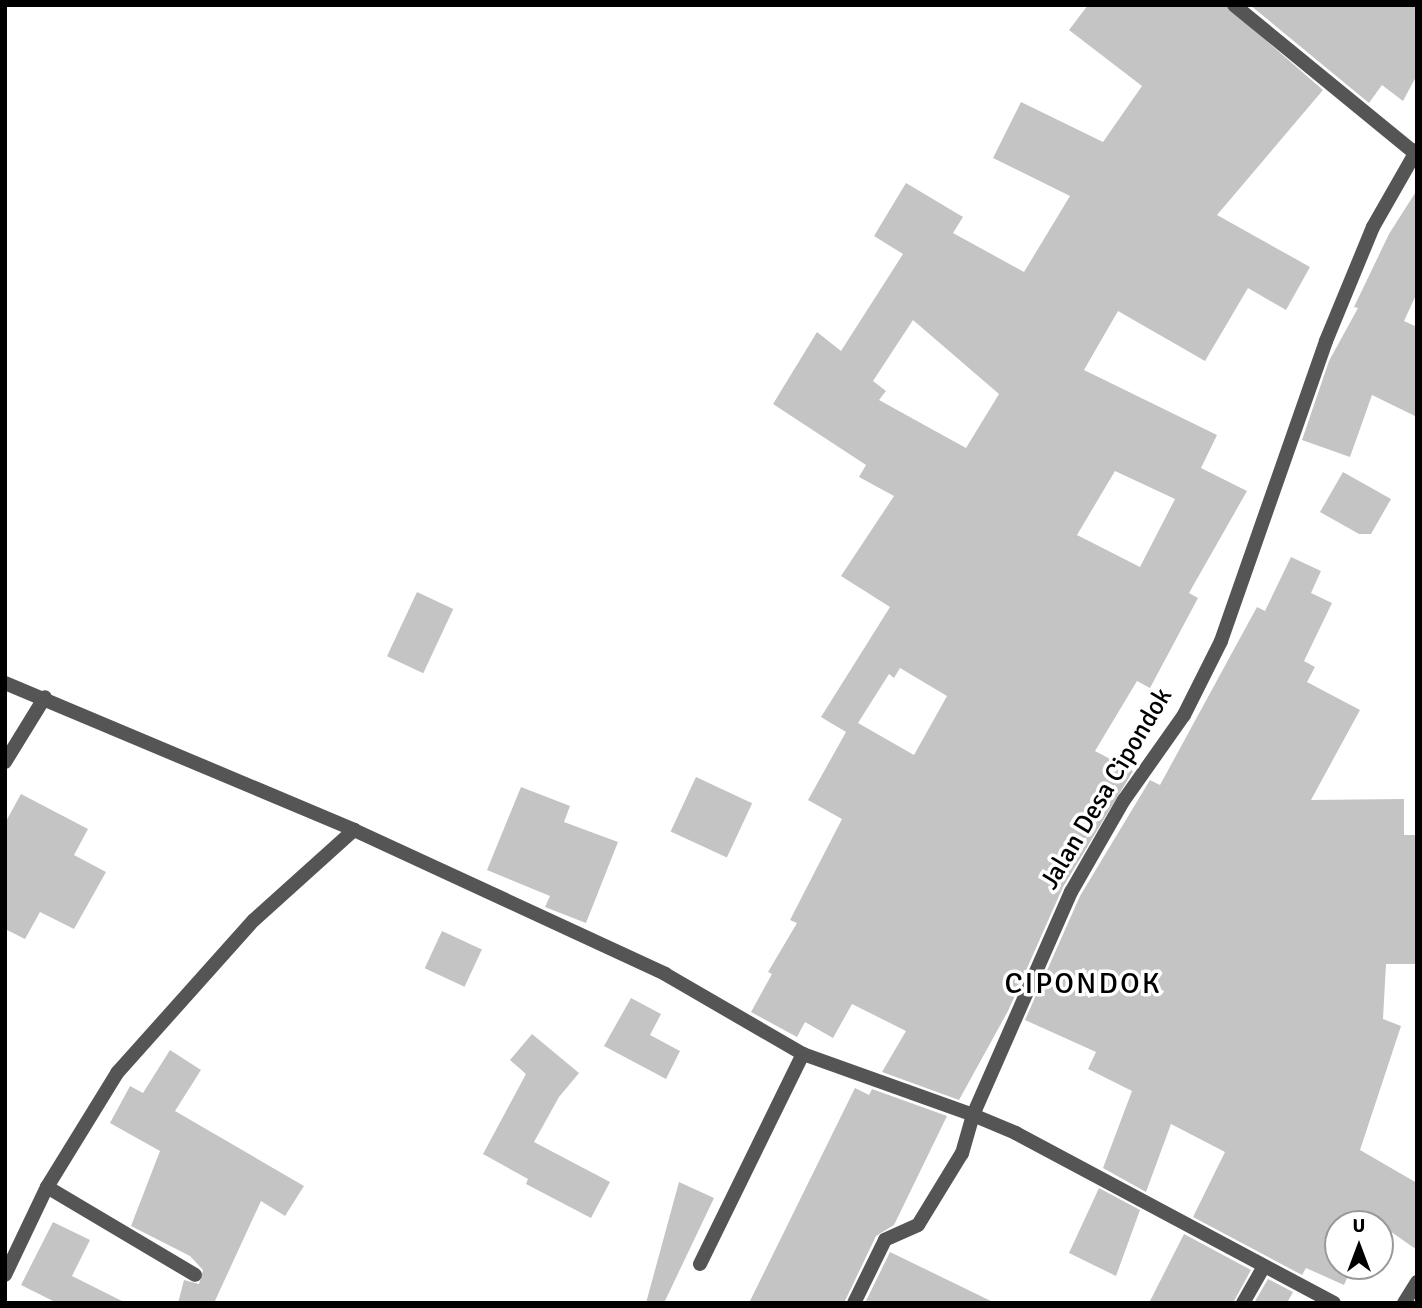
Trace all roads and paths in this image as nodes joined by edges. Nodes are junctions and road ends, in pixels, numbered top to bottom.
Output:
1 (1234, 5) edge
2 (1416, 152) edge
3 (5, 682) edge
4 (45, 697) junction
5 (5, 762) edge
6 (354, 830) junction
7 (803, 1054) junction
8 (973, 1115) junction
9 (47, 1187) junction
10 (700, 1264) dead end
11 (1264, 1268) junction
12 (5, 1275) edge
13 (195, 1275) dead end
14 (1417, 1282) edge
15 (854, 1303) edge
16 (1243, 1303) edge
17 (1334, 1303) edge
18 (1404, 1303) edge

1 - 2 street
2 - 8 street, Jalan Desa Cipondok
3 - 4 street
4 - 5 street
4 - 6 street
6 - 7 street
6 - 9 street
7 - 8 street
7 - 10 street
8 - 11 street
8 - 15 street, Jalan Desa Cipondok
9 - 12 street
9 - 13 street
11 - 16 street
11 - 17 street
14 - 18 street

